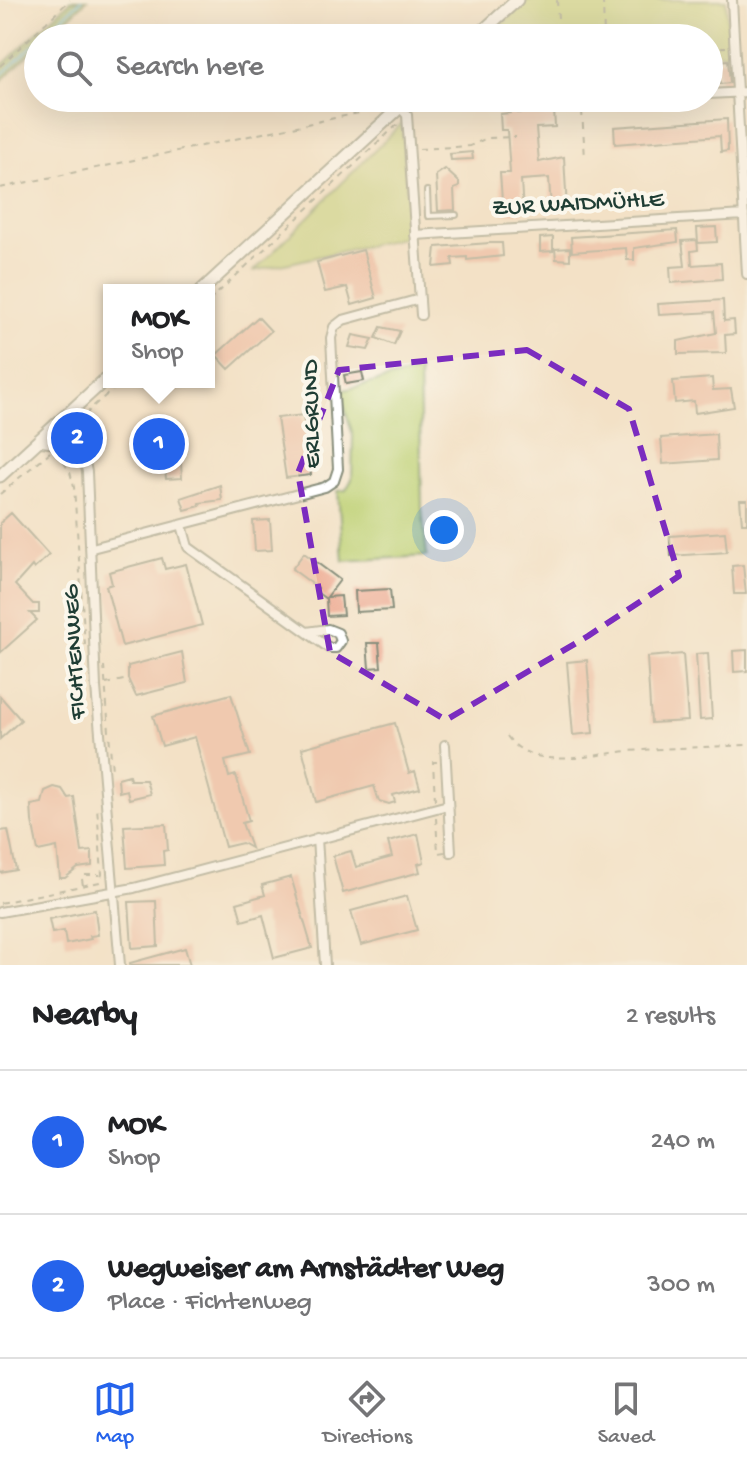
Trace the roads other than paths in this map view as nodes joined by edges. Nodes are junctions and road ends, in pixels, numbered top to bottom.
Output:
1 (517, 0) edge
2 (732, 0) edge
3 (490, 24) edge
4 (742, 92) edge
5 (401, 112) edge
6 (403, 112) edge
7 (427, 191) dead end
8 (427, 201) junction
9 (413, 202) junction
10 (456, 215) dead end
11 (745, 215) edge
12 (415, 235) junction
13 (746, 257) edge
14 (747, 274) edge
15 (209, 284) edge
16 (420, 299) junction
17 (421, 315) dead end
18 (103, 381) edge
19 (65, 416) junction
20 (39, 440) junction
21 (85, 459) junction
22 (0, 476) edge
23 (182, 525) junction
24 (92, 548) junction
25 (307, 632) dead end
26 (445, 745) dead end
27 (448, 805) junction
28 (317, 838) junction
29 (451, 852) dead end
30 (115, 891) junction
31 (0, 912) edge
32 (120, 965) edge
33 (325, 965) edge

1 - 3 main road
2 - 4 street
4 - 11 street
5 - 15 main road
6 - 9 street
7 - 8 lane
8 - 9 lane
8 - 10 lane
9 - 12 street
11 - 12 street, ZUR WAIDMÜHLE
11 - 13 street
12 - 16 street
13 - 14 street
16 - 17 street
16 - 23 street, ERLGRUND
18 - 19 main road
19 - 20 main road
19 - 21 street, FICHTENWEG
20 - 21 main road
20 - 22 main road
21 - 24 street, FICHTENWEG
23 - 24 street, ERLGRUND
23 - 25 street
24 - 30 street, FICHTENWEG
26 - 27 street
27 - 28 street
27 - 29 street
28 - 30 street
28 - 33 street
30 - 31 street
30 - 32 street, FICHTENWEG

